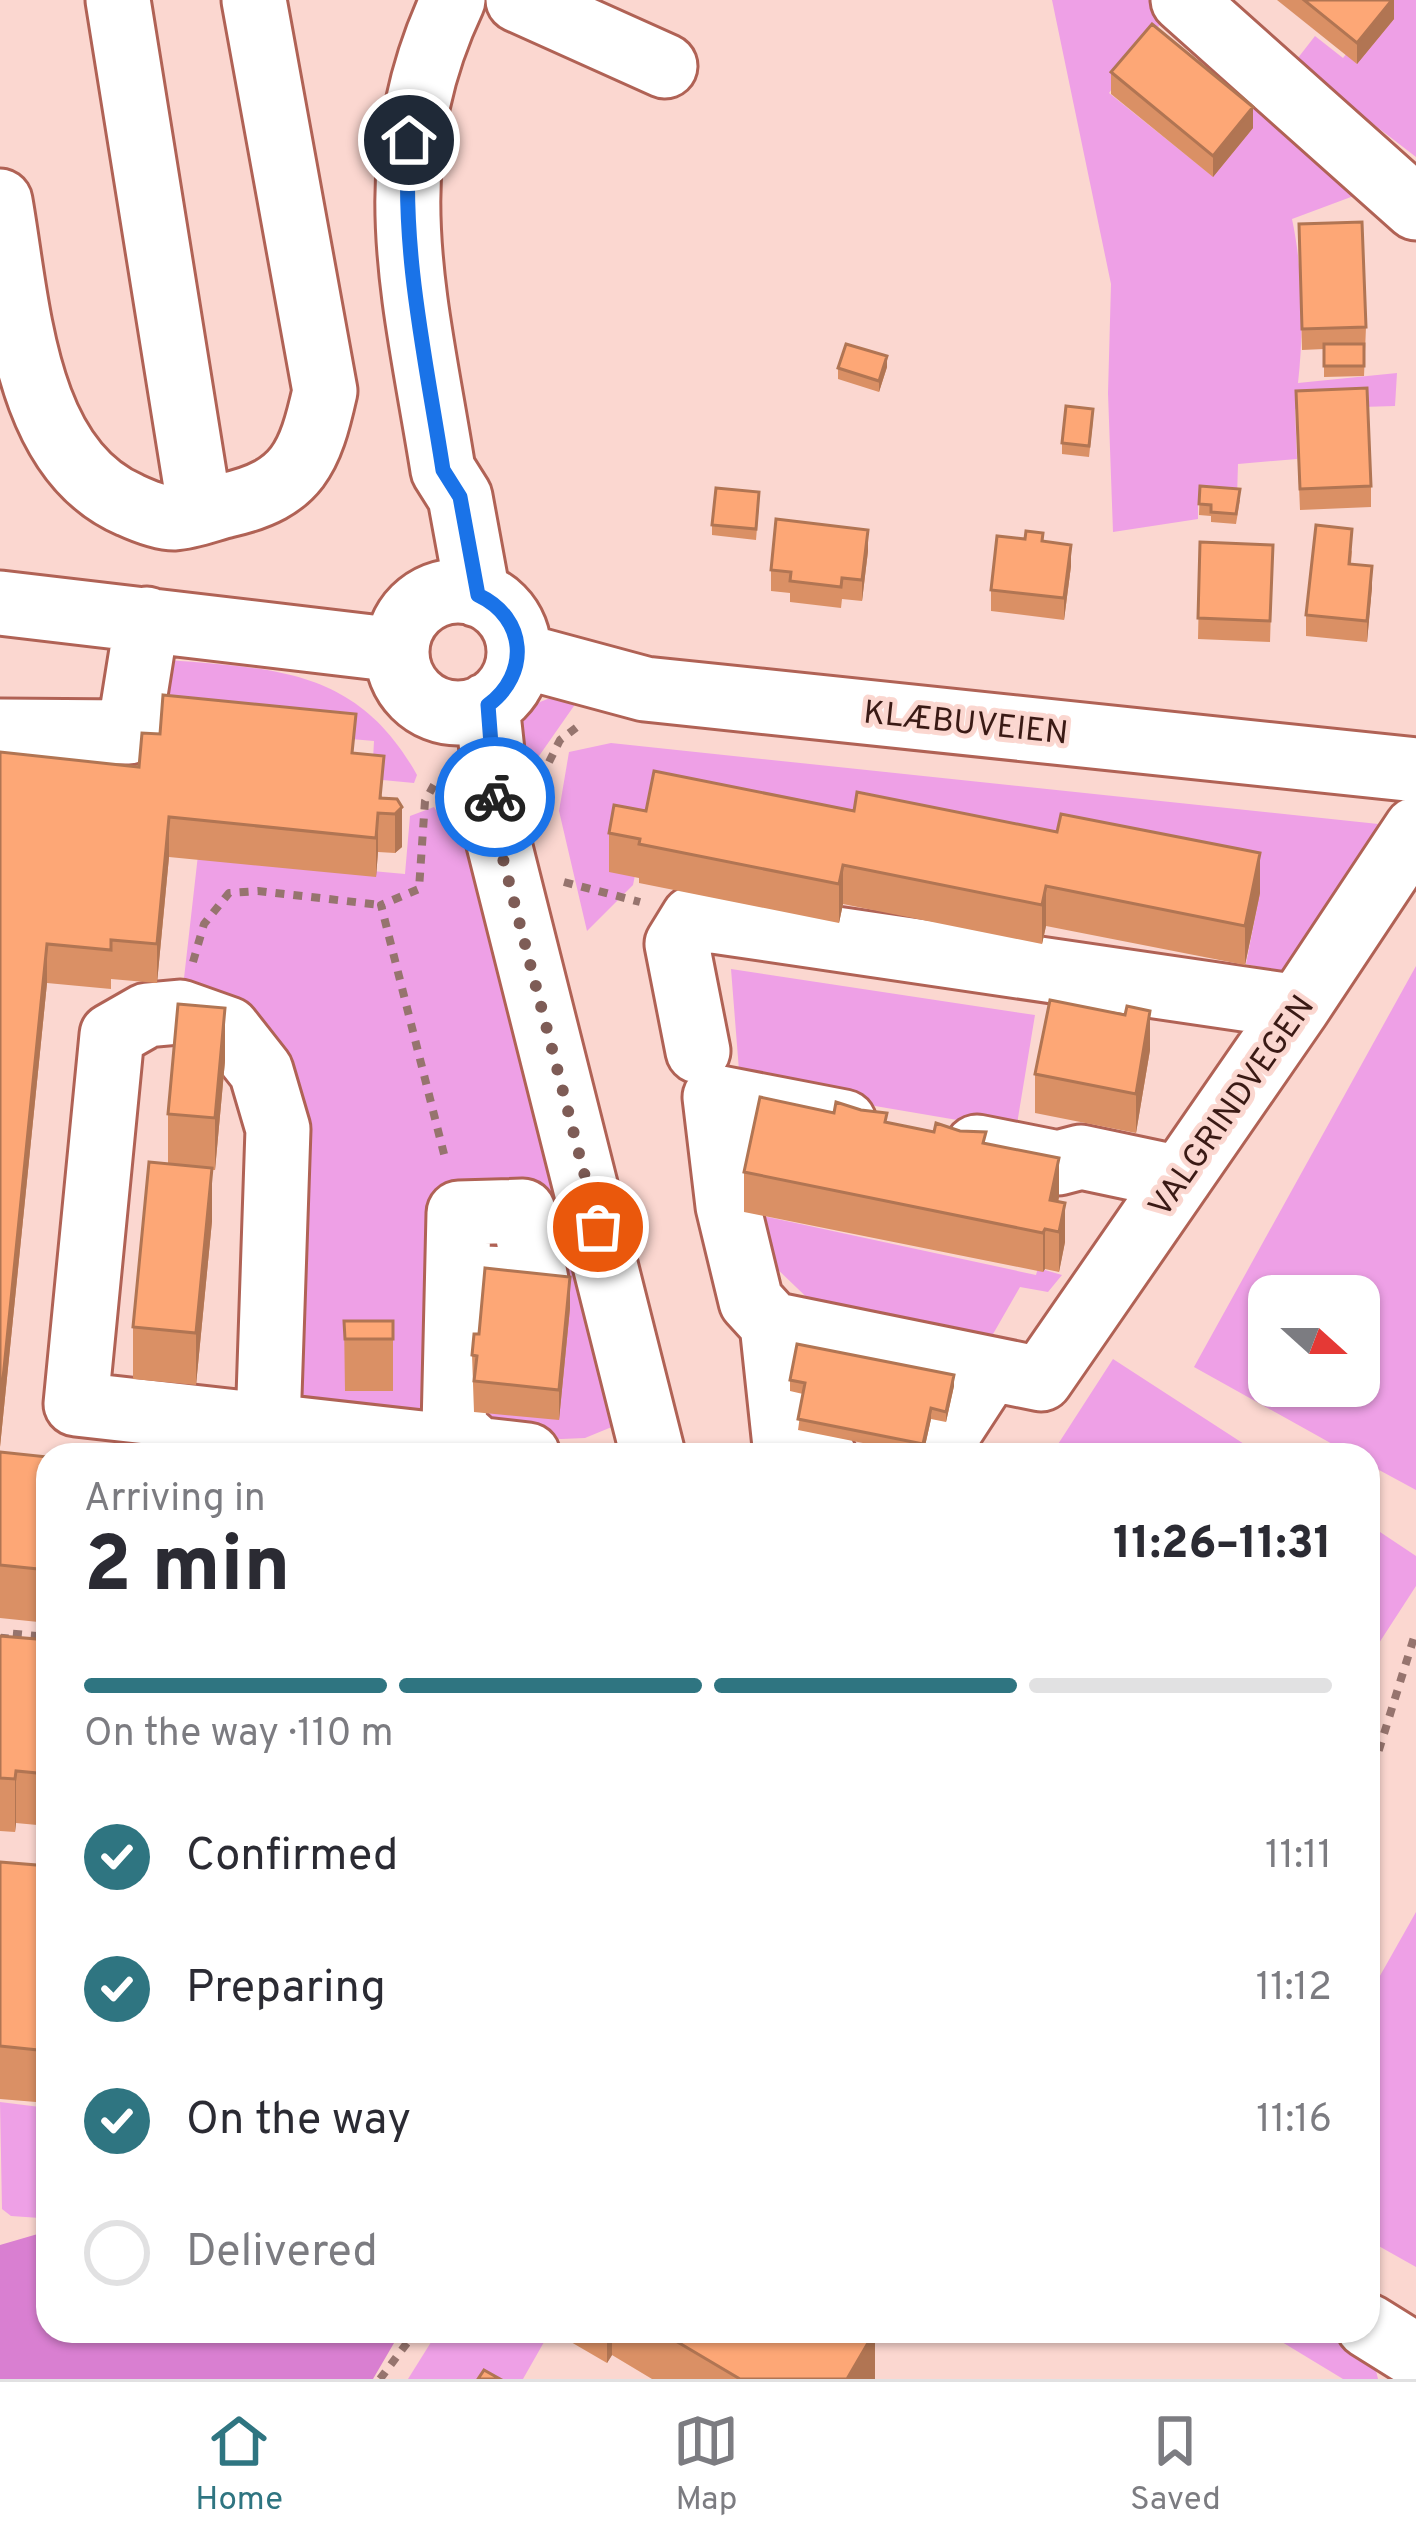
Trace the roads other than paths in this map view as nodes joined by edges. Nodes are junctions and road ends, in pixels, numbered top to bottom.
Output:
1 (118, 0) edge
2 (254, 0) edge
3 (454, 0) edge
4 (518, 0) edge
5 (1183, 0) edge
6 (665, 66) dead end
7 (0, 201) edge
8 (1416, 208) edge
9 (200, 512) junction
10 (455, 596) junction
11 (0, 603) edge
12 (148, 619) junction
13 (397, 650) junction
14 (485, 691) junction
15 (0, 731) edge
16 (1416, 770) edge
17 (1416, 829) edge
18 (1298, 1007) junction
19 (698, 1051) dead end
20 (1180, 1178) junction
21 (459, 1214) road end
22 (772, 1324) junction
23 (1016, 1374) junction
24 (268, 1426) junction
25 (422, 1443) edge
26 (485, 1443) edge
27 (645, 1443) edge
28 (785, 1443) edge
29 (946, 1443) edge
30 (1380, 2334) edge
31 (1416, 2356) edge

1 - 9 street
2 - 9 street
3 - 10 street
4 - 6 street
5 - 8 street
7 - 9 street
10 - 13 street
10 - 14 street
11 - 12 street
12 - 13 street
12 - 15 street
13 - 14 street
14 - 16 street, KLÆBUVEIEN
14 - 27 street
17 - 18 street, VALGRINDVEGEN
18 - 19 street
18 - 20 street, VALGRINDVEGEN
20 - 22 street
20 - 23 street, VALGRINDVEGEN
21 - 26 street
22 - 23 street
22 - 28 street
23 - 29 street, VALGRINDVEGEN
24 - 24 street
24 - 25 street
30 - 31 street

